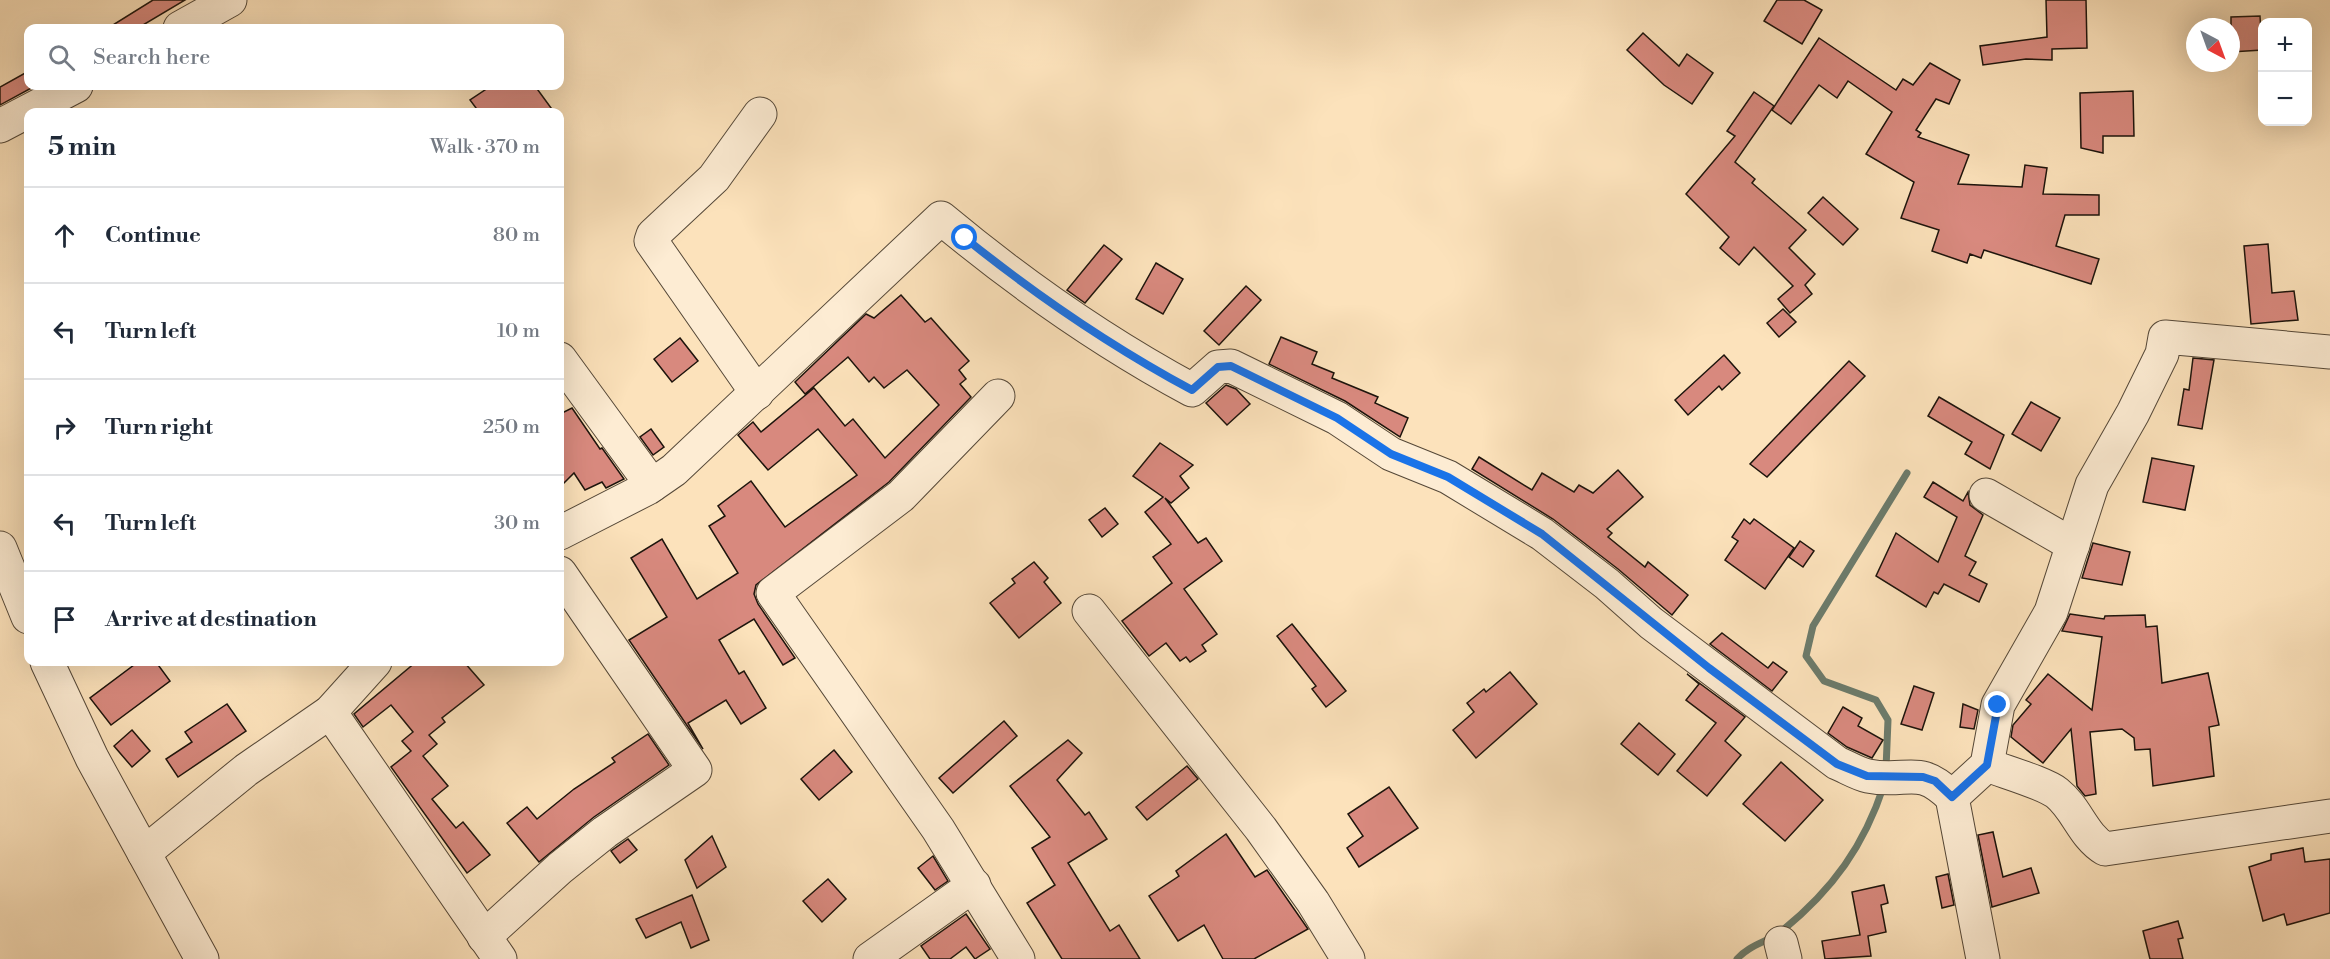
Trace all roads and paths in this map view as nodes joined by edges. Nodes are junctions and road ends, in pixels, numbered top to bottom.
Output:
1 (230, 0) edge
2 (187, 24) edge
3 (68, 90) edge
4 (34, 108) edge
5 (24, 113) edge
6 (760, 114) dead end
7 (0, 126) edge
8 (2330, 352) edge
9 (564, 364) edge
10 (757, 393) junction
11 (998, 396) dead end
12 (652, 485) junction
13 (1986, 495) dead end
14 (564, 531) edge
15 (2073, 545) junction
16 (0, 548) edge
17 (564, 579) edge
18 (24, 607) edge
19 (1089, 611) dead end
20 (54, 666) edge
21 (371, 666) edge
22 (330, 712) junction
23 (1987, 765) junction
24 (1952, 797) junction
25 (2330, 816) edge
26 (144, 853) junction
27 (974, 885) junction
28 (492, 948) edge
29 (202, 959) edge
30 (870, 959) edge
31 (1018, 959) edge
32 (1348, 959) edge
33 (1983, 959) edge

1 - 2 street
3 - 4 street
5 - 7 street
6 - 10 street
8 - 15 street
9 - 12 street
10 - 12 street
10 - 24 street
11 - 27 street
12 - 14 street
13 - 15 street
15 - 23 street
16 - 18 street
17 - 28 street
19 - 32 street
20 - 26 street
21 - 22 street
22 - 26 street
22 - 28 street
23 - 24 street
23 - 25 street
24 - 33 street
26 - 29 street
27 - 30 street
27 - 31 street

